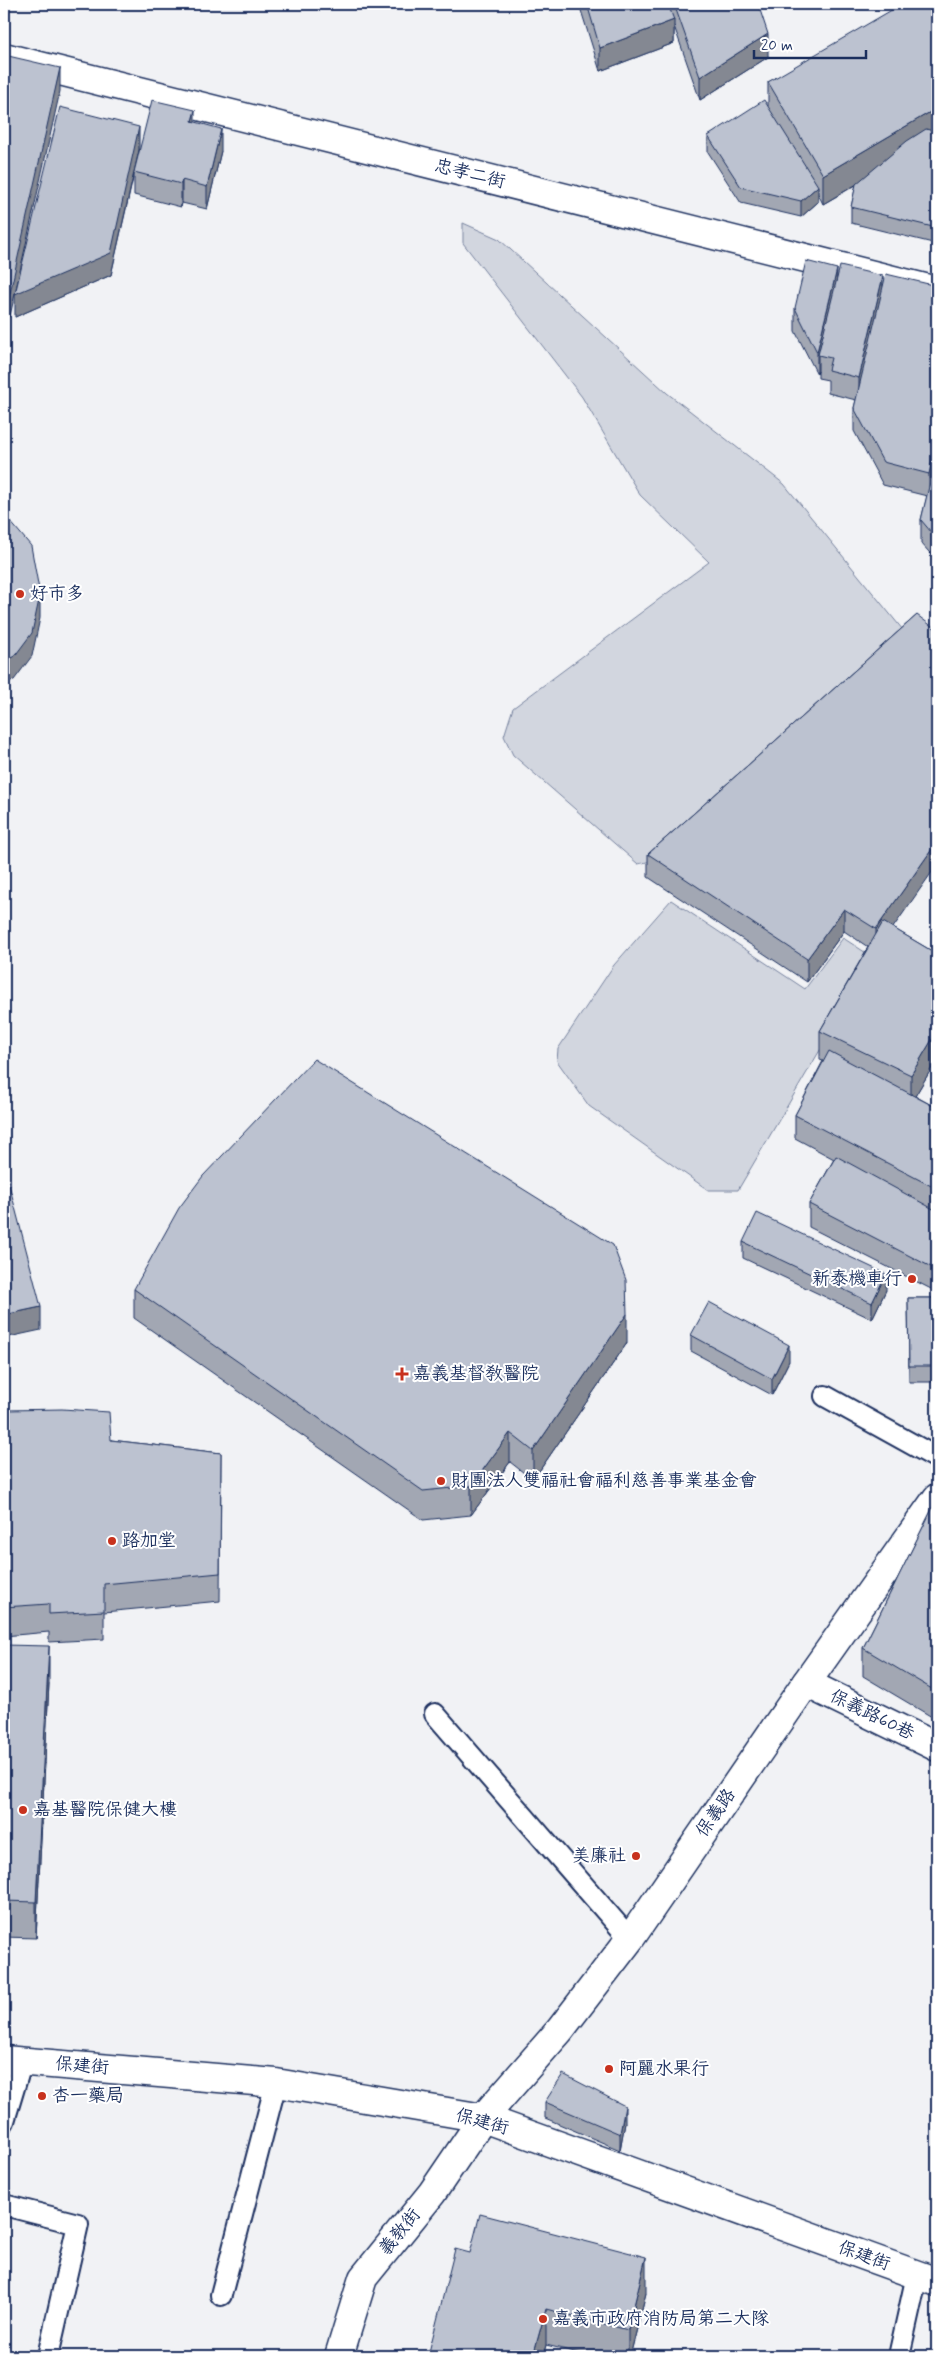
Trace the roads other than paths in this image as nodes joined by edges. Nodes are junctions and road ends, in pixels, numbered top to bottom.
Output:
1 (4, 57) edge
2 (937, 292) edge
3 (824, 1396) dead end
4 (937, 1458) edge
5 (937, 1498) edge
6 (806, 1683) junction
7 (435, 1714) dead end
8 (937, 1747) edge
9 (630, 1938) junction
10 (13, 2060) edge
11 (276, 2083) junction
12 (483, 2118) junction
13 (4, 2121) edge
14 (4, 2205) edge
15 (927, 2279) edge
16 (221, 2295) dead end
17 (48, 2356) edge
18 (339, 2356) edge
19 (899, 2356) edge

1 - 2 street, 忠孝二街
3 - 4 lane
5 - 6 street, 保義路
6 - 8 street, 保義路60巷
6 - 9 street, 保義路
7 - 9 lane
9 - 12 street, 保義路
10 - 11 street, 保建街
10 - 13 lane
11 - 12 street, 保建街
11 - 16 lane
12 - 15 street, 保建街
12 - 18 street, 義教街
14 - 17 lane
15 - 19 lane

